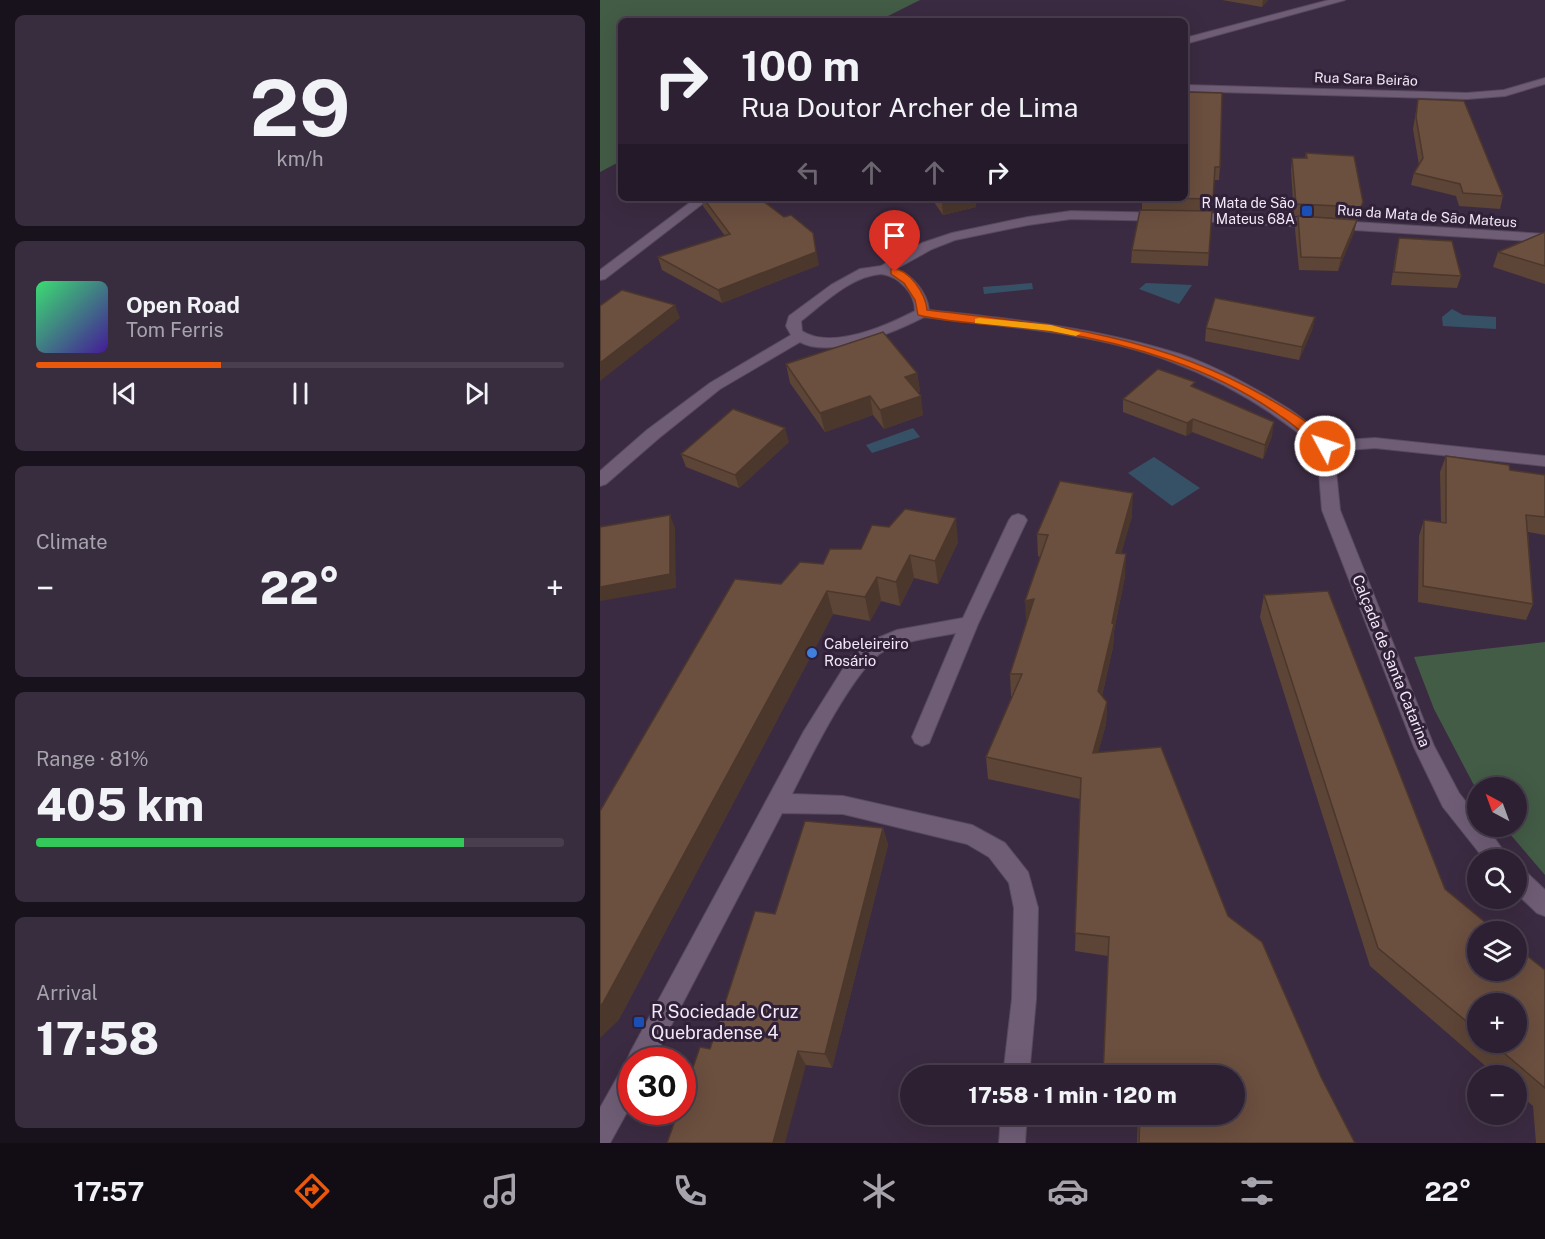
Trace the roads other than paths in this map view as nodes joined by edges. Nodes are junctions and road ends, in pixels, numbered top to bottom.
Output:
1 (1340, 0) edge
2 (1188, 40) edge
3 (1545, 81) edge
4 (1188, 88) edge
5 (700, 201) edge
6 (1545, 238) edge
7 (886, 269) junction
8 (600, 276) edge
9 (922, 313) junction
10 (800, 336) junction
11 (1325, 446) junction
12 (1545, 461) edge
13 (600, 480) edge
14 (1018, 520) dead end
15 (969, 624) junction
16 (922, 737) dead end
17 (777, 803) junction
18 (1489, 849) edge
19 (1527, 888) edge
20 (1545, 905) edge
21 (647, 1047) edge
22 (1017, 1065) edge
23 (618, 1101) edge
24 (1013, 1125) edge
25 (600, 1134) edge
26 (1012, 1143) edge

1 - 2 street
3 - 4 street, Rua Sara Beirão
5 - 8 street
6 - 7 street, Rua da Mata de São Mateus
7 - 9 street
7 - 10 street, Rua da Mata de São Mateus
9 - 10 street
9 - 11 street
10 - 13 street
11 - 12 street
11 - 18 street, Calçada de Santa Catarina
14 - 15 street
15 - 16 street
15 - 17 street
17 - 21 street
17 - 22 street
19 - 20 street
23 - 25 street
24 - 26 street

